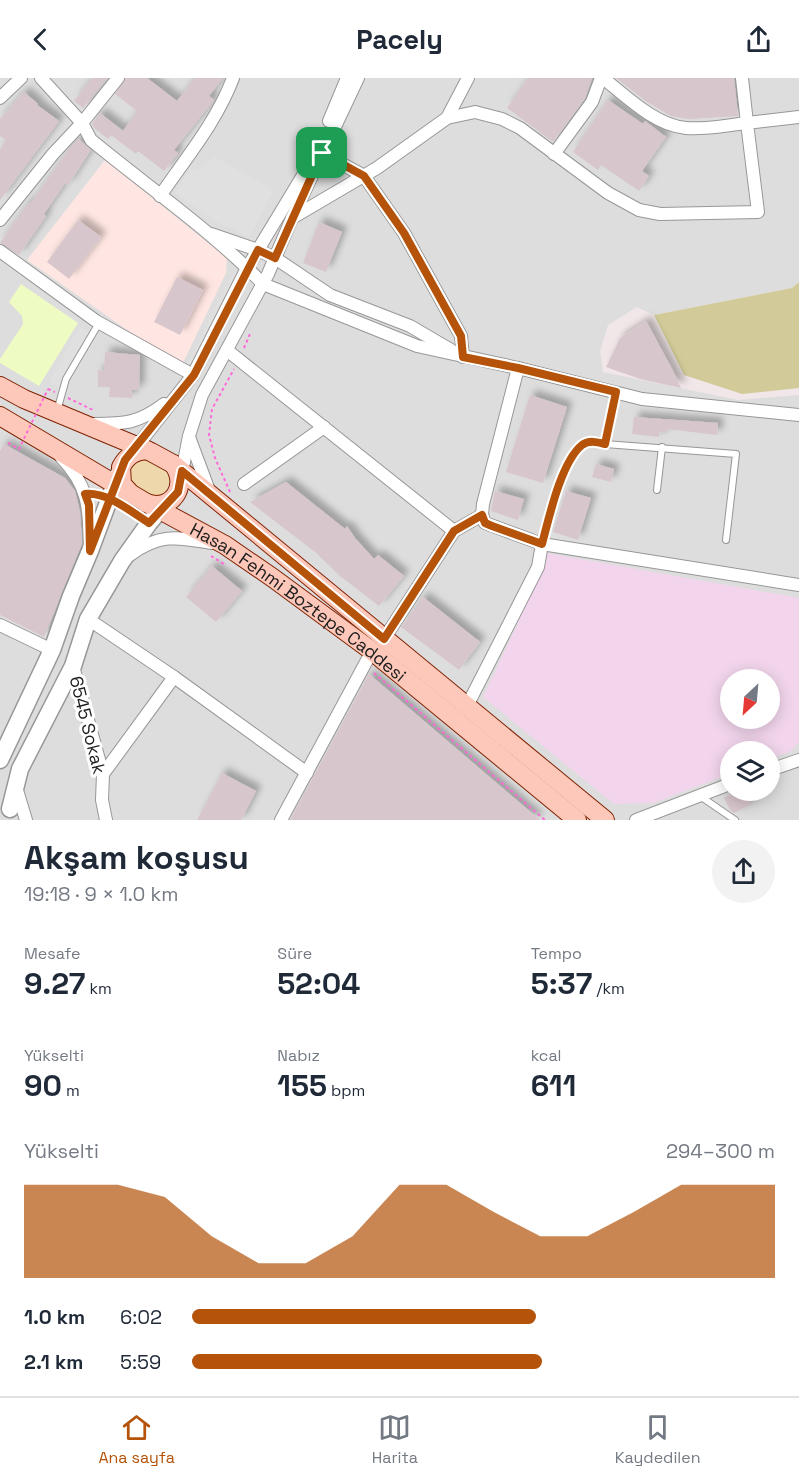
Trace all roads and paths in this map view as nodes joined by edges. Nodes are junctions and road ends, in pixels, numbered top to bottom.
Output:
1 (21, 78) edge
2 (41, 78) edge
3 (118, 78) edge
4 (232, 78) edge
5 (347, 78) edge
6 (358, 78) edge
7 (468, 78) edge
8 (602, 78) edge
9 (742, 78) edge
10 (0, 98) edge
11 (447, 117) junction
12 (799, 117) edge
13 (82, 123) junction
14 (747, 123) junction
15 (322, 153) junction
16 (554, 154) junction
17 (364, 176) junction
18 (159, 196) junction
19 (292, 218) junction
20 (0, 220) edge
21 (205, 232) junction
22 (258, 250) junction
23 (0, 251) edge
24 (275, 258) junction
25 (247, 268) junction
26 (263, 284) junction
27 (99, 323) junction
28 (253, 326) dead end
29 (228, 351) junction
30 (463, 357) junction
31 (239, 360) junction
32 (518, 368) junction
33 (194, 375) junction
34 (0, 386) edge
35 (48, 389) dead end
36 (182, 391) junction
37 (616, 392) junction
38 (57, 412) junction
39 (799, 415) edge
40 (1, 418) edge
41 (86, 424) junction
42 (324, 427) junction
43 (189, 436) junction
44 (20, 442) dead end
45 (8, 443) dead end
46 (605, 444) junction
47 (30, 447) dead end
48 (662, 447) junction
49 (51, 448) junction
50 (134, 454) junction
51 (178, 473) junction
52 (114, 484) junction
53 (244, 484) dead end
54 (657, 490) dead end
55 (210, 494) junction
56 (235, 499) dead end
57 (152, 503) junction
58 (482, 515) junction
59 (454, 531) junction
60 (726, 540) dead end
61 (542, 544) junction
62 (225, 545) junction
63 (90, 551) junction
64 (122, 561) junction
65 (799, 585) edge
66 (88, 619) junction
67 (0, 625) edge
68 (378, 645) junction
69 (52, 650) junction
70 (73, 666) junction
71 (174, 677) junction
72 (467, 706) junction
73 (797, 759) edge
74 (0, 760) edge
75 (780, 766) edge
76 (307, 773) junction
77 (103, 774) junction
78 (15, 785) junction
79 (720, 788) edge
80 (700, 796) junction
81 (8, 810) edge
82 (26, 820) edge
83 (106, 820) edge
84 (281, 820) edge
85 (577, 820) edge
86 (605, 820) edge
87 (636, 820) edge
88 (735, 820) edge

1 - 10 street
2 - 13 street
3 - 13 street
4 - 18 street
5 - 22 street
6 - 15 street
7 - 11 street
8 - 14 street
8 - 16 street
9 - 14 street
11 - 16 street
11 - 17 street
12 - 14 street
13 - 18 street
13 - 20 street
14 - 16 street
15 - 17 street
15 - 19 street
17 - 19 street
17 - 30 street
18 - 21 street
19 - 24 street
21 - 22 street
21 - 25 street
22 - 24 street
22 - 25 street
23 - 27 street
24 - 26 street
24 - 30 street
25 - 26 street
25 - 33 street
26 - 29 street
26 - 30 street
27 - 33 street
27 - 38 lane
28 - 31 path
29 - 31 street
29 - 43 street
30 - 32 street
31 - 42 street
31 - 56 path
32 - 37 street
32 - 58 street
33 - 36 street
34 - 38 main road, Hasan Fehmi Boztepe Caddesi
35 - 45 path, bridge
36 - 41 street
36 - 50 street
37 - 39 street
37 - 46 lane
38 - 41 main road, Hasan Fehmi Boztepe Caddesi
40 - 49 main road, Hasan Fehmi Boztepe Caddesi
41 - 50 main road, Hasan Fehmi Boztepe Caddesi
42 - 53 street
42 - 59 street
43 - 51 street
43 - 55 street
44 - 47 path
46 - 48 lane
46 - 61 lane
48 - 54 lane
48 - 60 lane
49 - 52 main road, Hasan Fehmi Boztepe Caddesi
49 - 63 street
50 - 51 main road, Hasan Fehmi Boztepe Caddesi
50 - 52 street
50 - 57 main road
51 - 55 main road, Hasan Fehmi Boztepe Caddesi
51 - 57 main road
52 - 57 main road, Hasan Fehmi Boztepe Caddesi
52 - 63 street
55 - 68 main road, Hasan Fehmi Boztepe Caddesi
57 - 62 main road, Hasan Fehmi Boztepe Caddesi
57 - 64 street
58 - 59 street
58 - 61 street
59 - 68 street
61 - 65 street
61 - 72 street
62 - 64 street
62 - 68 main road, Hasan Fehmi Boztepe Caddesi
63 - 69 street
64 - 66 street
66 - 70 street
66 - 71 street
67 - 69 street
68 - 72 main road, Hasan Fehmi Boztepe Caddesi
68 - 76 street
68 - 85 main road, Hasan Fehmi Boztepe Caddesi
69 - 74 street
70 - 77 street, 6545 Sokak
70 - 78 street
71 - 76 street
71 - 77 street
72 - 86 main road, Hasan Fehmi Boztepe Caddesi
73 - 75 street
76 - 84 street
77 - 83 street, 6545 Sokak
78 - 81 street
78 - 82 street
79 - 80 street
80 - 87 street
80 - 88 lane

